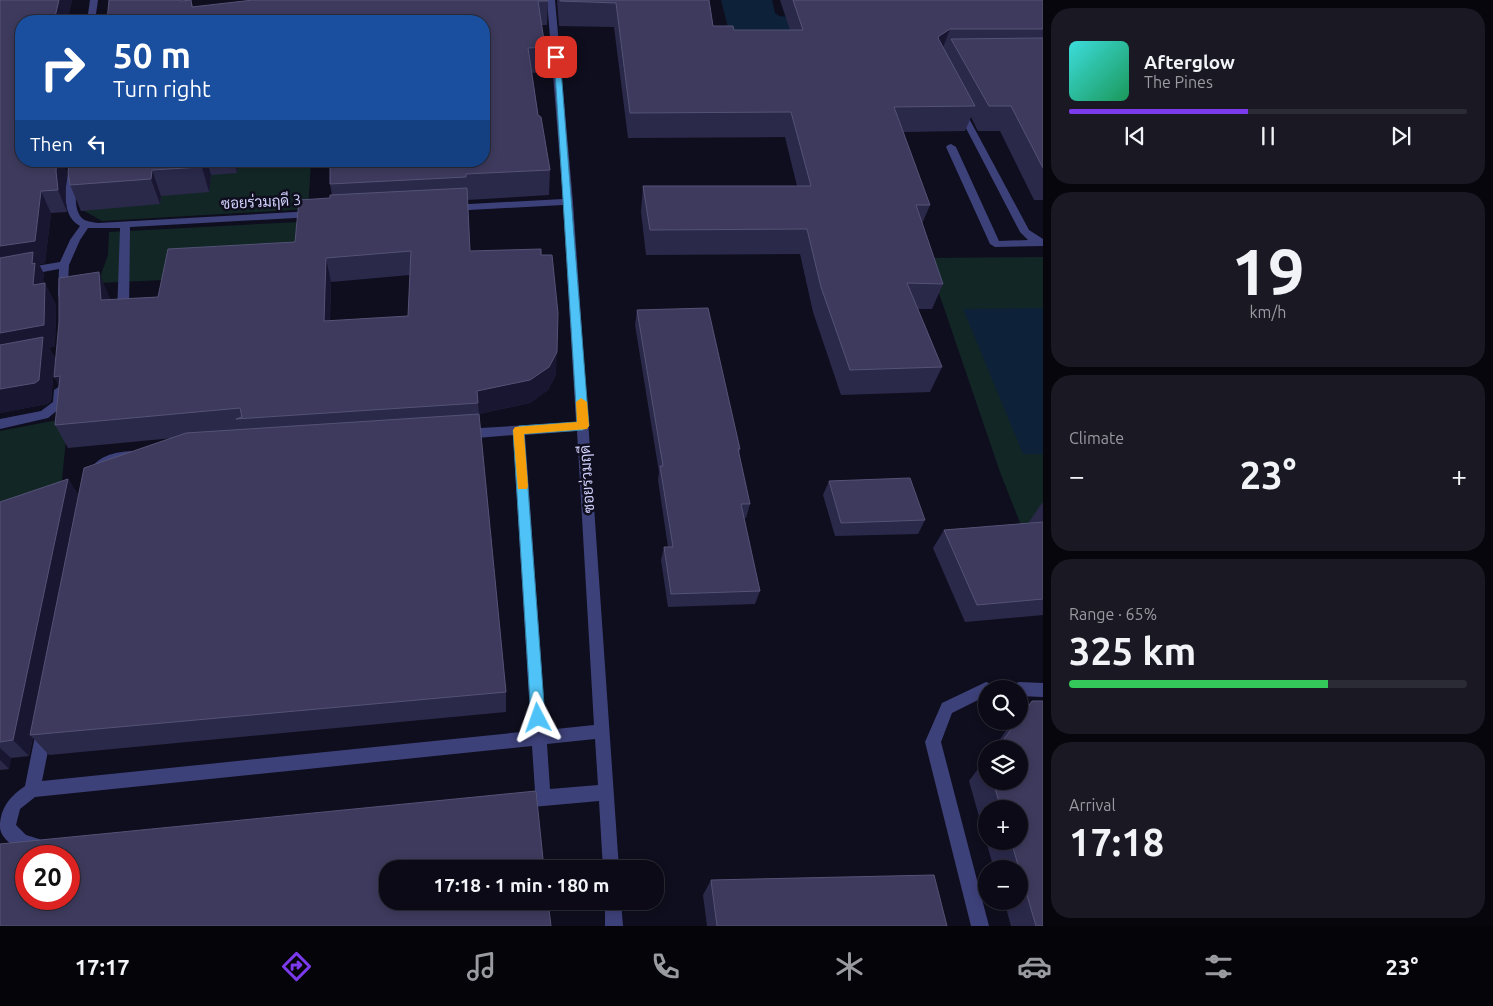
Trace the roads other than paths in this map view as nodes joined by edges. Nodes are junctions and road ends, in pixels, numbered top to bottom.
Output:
1 (94, 0) edge
2 (552, 0) edge
3 (92, 15) edge
4 (953, 96) edge
5 (951, 148) dead end
6 (75, 167) edge
7 (568, 202) junction
8 (442, 208) edge
9 (322, 214) edge
10 (86, 224) junction
11 (125, 224) junction
12 (1043, 243) edge
13 (64, 265) junction
14 (0, 276) edge
15 (63, 310) edge
16 (123, 318) edge
17 (60, 378) edge
18 (0, 424) edge
19 (583, 426) junction
20 (519, 430) junction
21 (450, 434) edge
22 (146, 455) edge
23 (92, 481) edge
24 (1028, 690) edge
25 (1043, 690) edge
26 (978, 693) edge
27 (46, 722) edge
28 (603, 731) junction
29 (540, 738) junction
30 (32, 790) junction
31 (607, 792) junction
32 (543, 798) junction
33 (503, 802) edge
34 (33, 845) edge
35 (611, 860) edge
36 (613, 910) edge
37 (614, 926) edge
38 (980, 926) edge

1 - 3 street
2 - 7 street, ซอยร่วมฤดี
4 - 12 street
5 - 12 street
6 - 10 street
7 - 8 street
7 - 19 street, ซอยร่วมฤดี
9 - 11 street, ซอยร่วมฤดี 3
10 - 11 street, ซอยร่วมฤดี 3
10 - 13 street
11 - 16 street
13 - 14 street
13 - 15 street
17 - 18 street
19 - 20 street
19 - 28 street, ซอยร่วมฤดี
20 - 21 street
20 - 29 street
22 - 23 street
24 - 25 street
26 - 38 street
27 - 30 street
28 - 29 street
28 - 31 street, ซอยร่วมฤดี
29 - 30 street
29 - 32 street
30 - 34 street
31 - 32 street
31 - 35 street, ซอยร่วมฤดี
32 - 33 street
36 - 37 street

